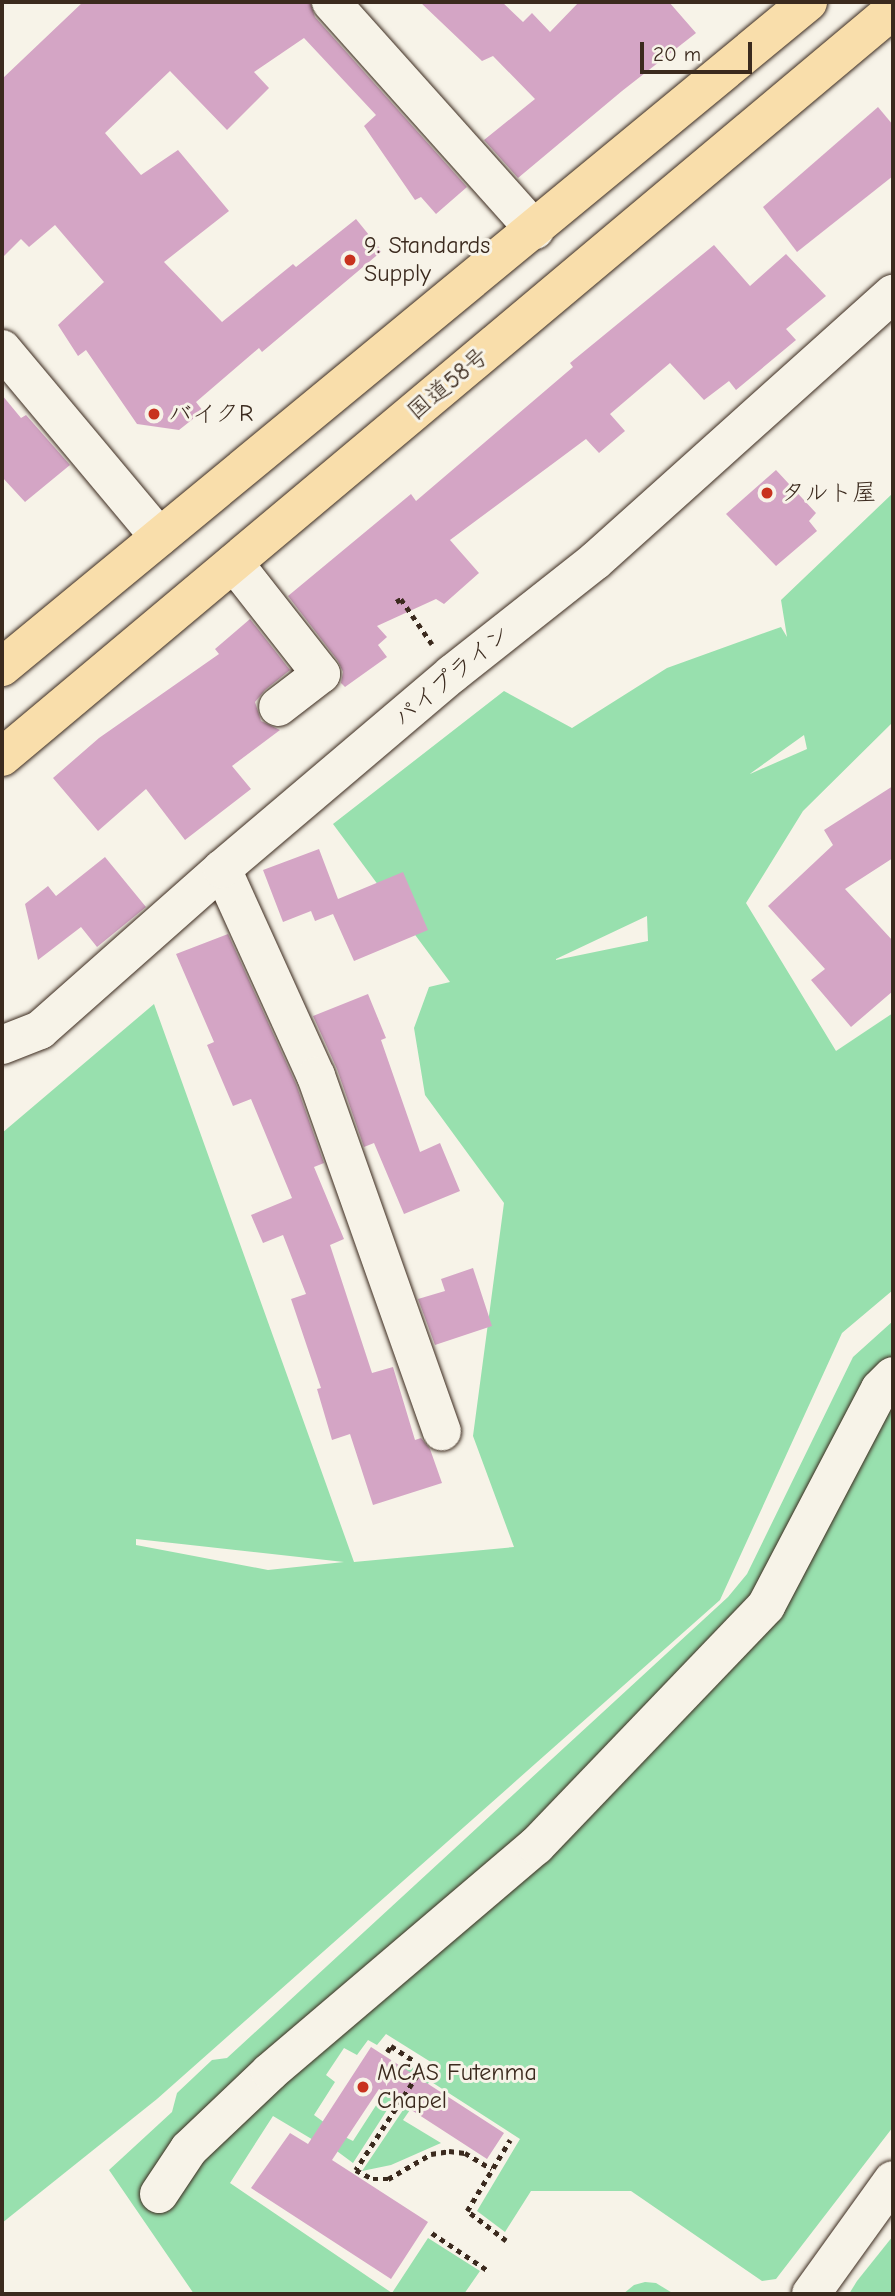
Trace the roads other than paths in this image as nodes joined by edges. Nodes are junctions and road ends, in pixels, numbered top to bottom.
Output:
1 (331, 2) edge
2 (808, 2) edge
3 (893, 10) edge
4 (535, 230) junction
5 (893, 293) edge
6 (2, 349) edge
7 (159, 537) junction
8 (234, 563) junction
9 (2, 667) edge
10 (278, 706) dead end
11 (2, 757) edge
12 (222, 869) junction
13 (2, 1045) edge
14 (893, 1376) edge
15 (442, 1431) dead end
16 (893, 2180) edge
17 (159, 2194) dead end
18 (811, 2294) edge

1 - 4 street
2 - 4 highway
3 - 8 highway, 国道58号
4 - 7 highway
5 - 12 street, パイプライン
6 - 7 street
7 - 9 highway
8 - 10 street
8 - 11 highway, 国道58号
12 - 13 street, パイプライン
12 - 15 street
14 - 17 street
16 - 18 street

